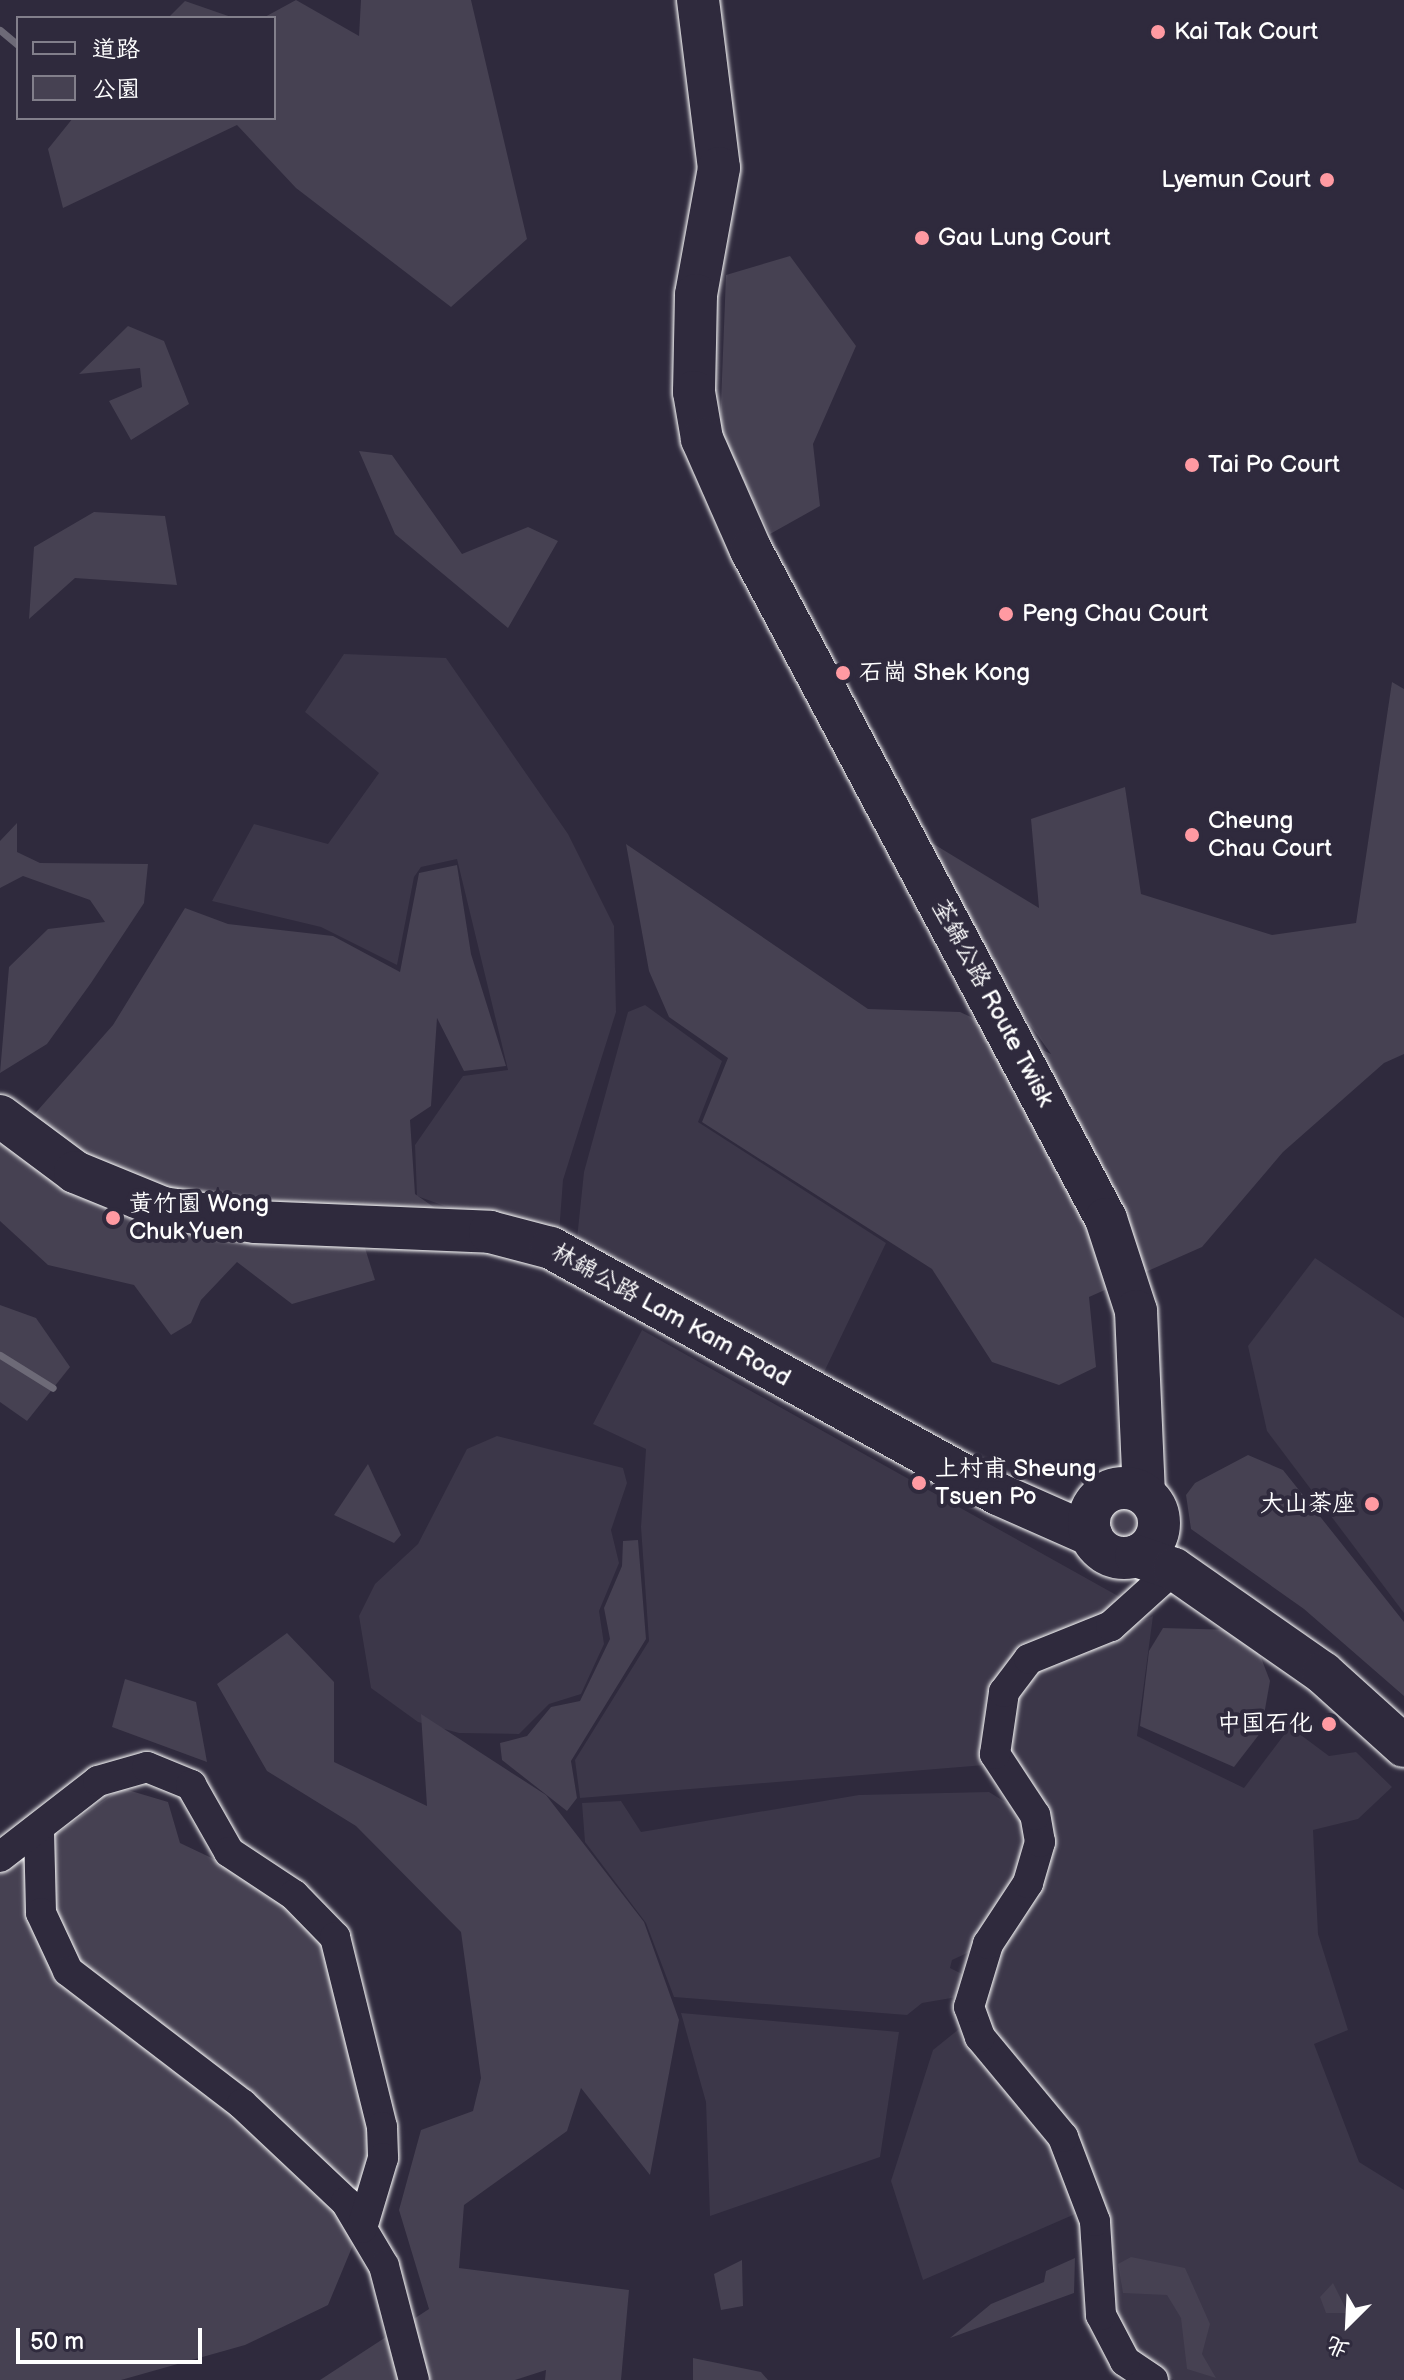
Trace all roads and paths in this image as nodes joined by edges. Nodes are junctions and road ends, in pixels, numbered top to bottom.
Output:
1 (698, 0) edge
2 (0, 1116) edge
3 (1133, 1491) junction
4 (1077, 1523) junction
5 (1155, 1555) junction
6 (1404, 1746) edge
7 (39, 1830) junction
8 (0, 1857) edge
9 (362, 2228) junction
10 (414, 2380) edge
11 (1153, 2380) edge

1 - 3 main road, 荃錦公路 Route Twisk
2 - 4 main road, 林錦公路 Lam Kam Road
3 - 4 main road
3 - 5 main road
4 - 5 main road
5 - 6 main road
5 - 11 street
7 - 8 street
7 - 9 street
7 - 9 street
9 - 10 street

